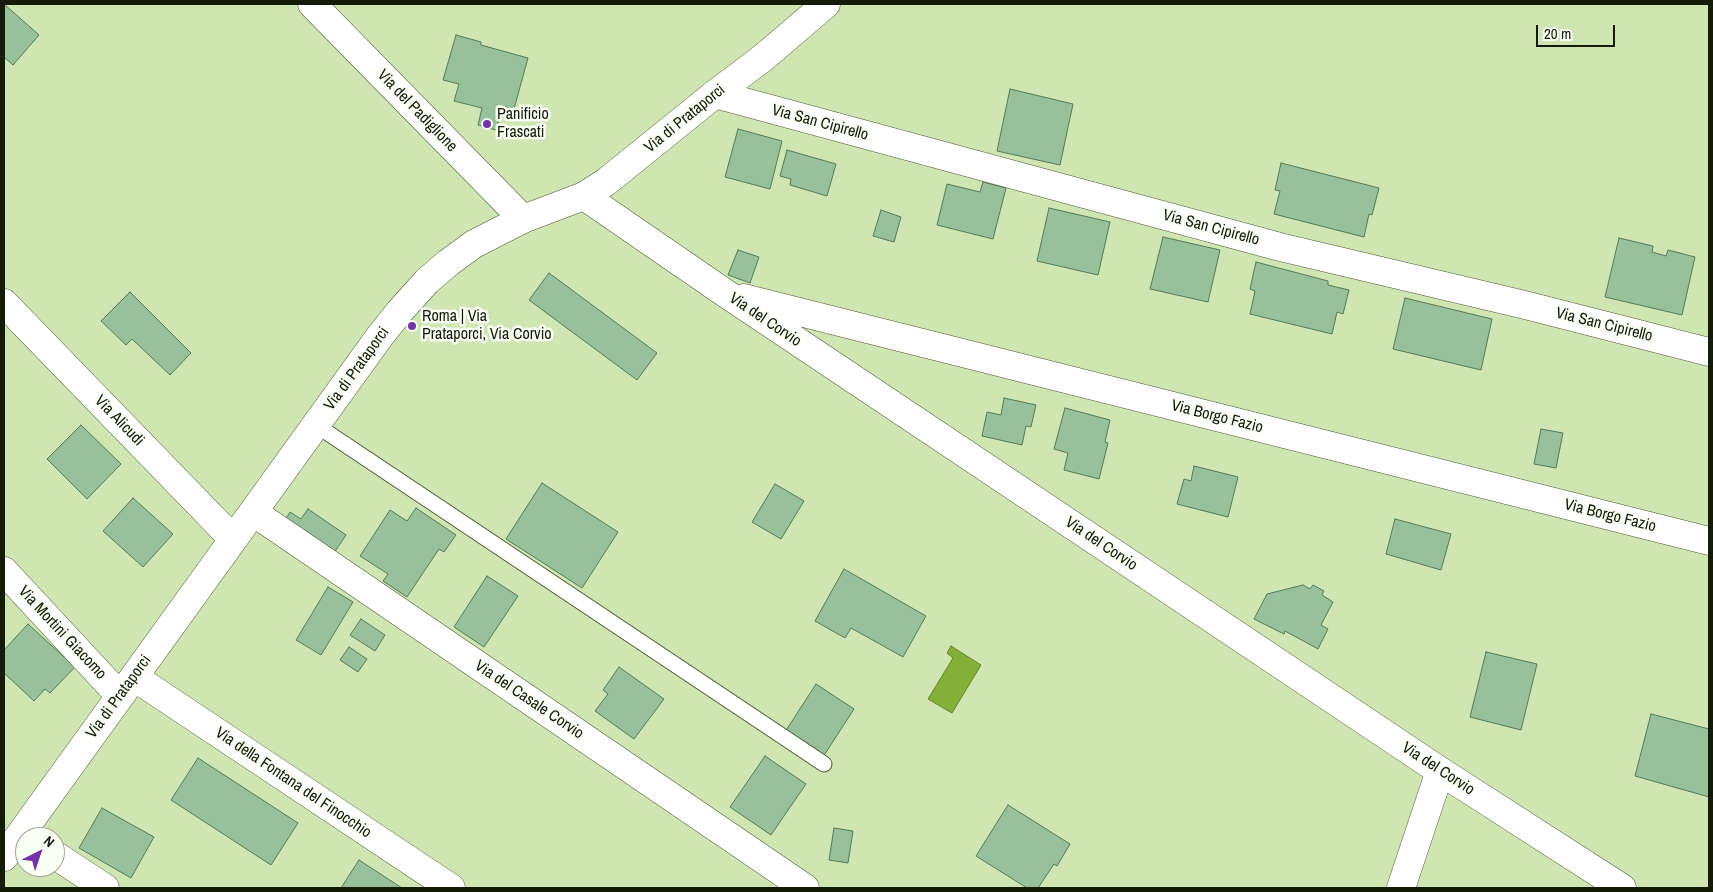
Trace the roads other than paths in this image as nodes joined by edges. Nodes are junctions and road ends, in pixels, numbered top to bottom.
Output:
1 (312, 4) edge
2 (826, 4) edge
3 (715, 94) junction
4 (584, 196) junction
5 (522, 219) junction
6 (725, 293) junction
7 (4, 303) edge
8 (1709, 352) edge
9 (316, 425) junction
10 (252, 512) junction
11 (234, 539) junction
12 (1709, 541) edge
13 (4, 570) edge
14 (127, 687) junction
15 (824, 764) dead end
16 (1440, 771) junction
17 (31, 827) edge
18 (15, 845) edge
19 (4, 857) edge
20 (65, 862) edge
21 (105, 888) edge
22 (451, 888) edge
23 (805, 888) edge
24 (1401, 888) edge
25 (1622, 888) edge

1 - 5 street, Via del Padiglione
2 - 3 street, Via di Prataporci
3 - 4 street, Via di Prataporci
3 - 8 street, Via San Cipirello
4 - 5 street, Via di Prataporci
4 - 6 street, Via del Corvio
5 - 9 street, Via di Prataporci
6 - 12 street, Via Borgo Fazio
6 - 16 street, Via del Corvio
7 - 11 street, Via Alicudi
9 - 10 street, Via di Prataporci
9 - 15 lane
10 - 11 street, Via di Prataporci
10 - 23 street, Via del Casale Corvio
11 - 14 street, Via di Prataporci
13 - 14 street, Via Mortini Giacomo
14 - 17 street, Via di Prataporci
14 - 22 street, Via della Fontana del Finocchio
16 - 24 street
16 - 25 street, Via del Corvio
18 - 19 street, Via di Prataporci
20 - 21 street

